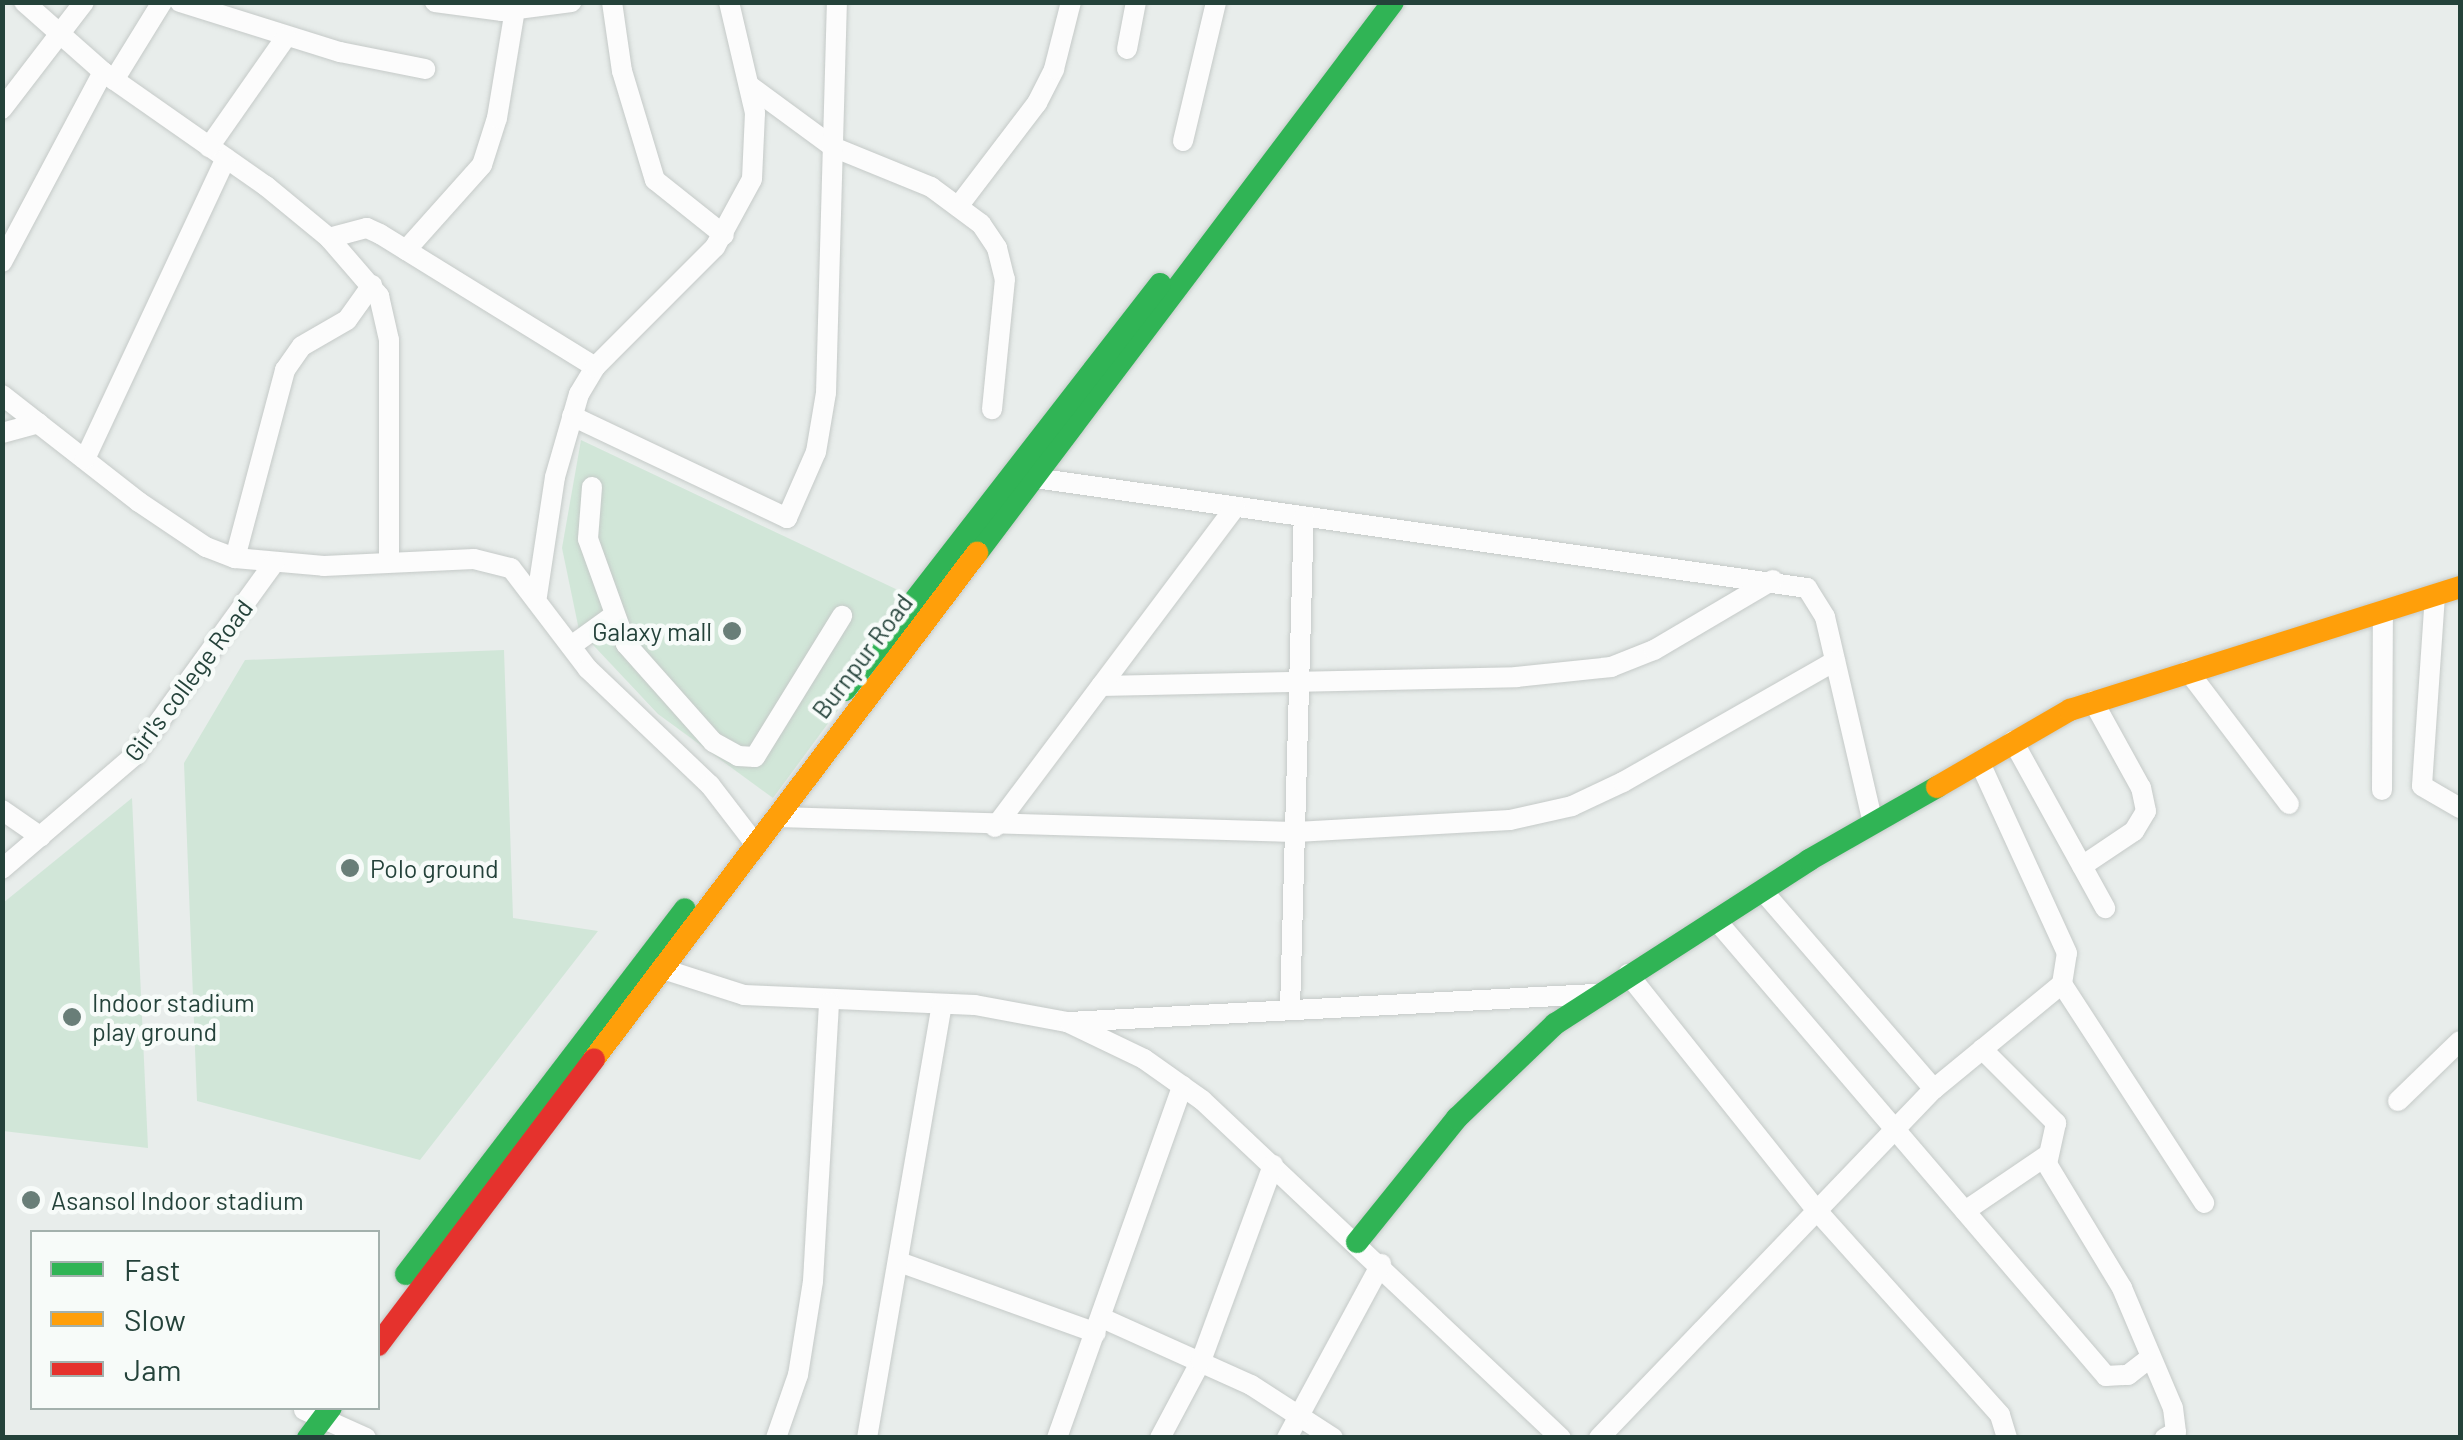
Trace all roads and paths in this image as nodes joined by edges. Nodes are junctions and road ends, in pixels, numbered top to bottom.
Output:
1 (24, 2) edge
2 (84, 2) edge
3 (162, 2) edge
4 (180, 2) edge
5 (435, 2) edge
6 (570, 2) edge
7 (612, 2) edge
8 (729, 2) edge
9 (837, 2) edge
10 (1071, 2) edge
11 (1136, 2) edge
12 (1216, 2) edge
13 (1368, 2) edge
14 (1393, 2) edge
15 (475, 6) edge
16 (516, 9) junction
17 (58, 32) junction
18 (286, 36) junction
19 (1127, 49) dead end
20 (425, 69) dead end
21 (109, 76) junction
22 (750, 86) junction
23 (2, 109) edge
24 (1184, 141) dead end
25 (832, 147) junction
26 (218, 153) junction
27 (960, 204) junction
28 (724, 235) junction
29 (329, 238) junction
30 (406, 250) junction
31 (2, 262) edge
32 (372, 285) junction
33 (594, 367) junction
34 (2, 395) edge
35 (992, 409) dead end
36 (572, 416) junction
37 (39, 423) junction
38 (2, 433) edge
39 (85, 459) junction
40 (1035, 478) junction
41 (592, 487) dead end
42 (1236, 507) junction
43 (1304, 517) junction
44 (235, 558) junction
45 (389, 561) junction
46 (274, 563) junction
47 (1774, 580) junction
48 (2460, 588) edge
49 (537, 596) junction
50 (2435, 596) junction
51 (2383, 612) junction
52 (614, 615) junction
53 (842, 616) dead end
54 (571, 646) junction
55 (1835, 660) junction
56 (2188, 671) junction
57 (1297, 684) junction
58 (1101, 686) junction
59 (2094, 701) junction
60 (2013, 741) junction
61 (1980, 763) junction
62 (2382, 790) dead end
63 (2289, 804) dead end
64 (2460, 808) edge
65 (2, 810) edge
66 (777, 817) junction
67 (1872, 824) junction
68 (995, 827) junction
69 (1296, 832) junction
70 (751, 836) junction
71 (41, 837) junction
72 (2082, 866) junction
73 (2, 868) edge
74 (1762, 890) junction
75 (2105, 908) dead end
76 (1716, 920) junction
77 (666, 970) junction
78 (1628, 974) junction
79 (2062, 984) junction
80 (1595, 994) junction
81 (829, 1002) junction
82 (942, 1004) junction
83 (1290, 1010) junction
84 (1067, 1022) junction
85 (2460, 1041) edge
86 (1982, 1049) junction
87 (1182, 1086) junction
88 (1934, 1089) junction
89 (2398, 1101) dead end
90 (1898, 1132) junction
91 (2046, 1156) junction
92 (1273, 1165) junction
93 (2204, 1204) dead end
94 (1965, 1210) junction
95 (1818, 1213) junction
96 (1357, 1242) junction
97 (441, 1244) junction
98 (902, 1262) junction
99 (1381, 1264) junction
100 (380, 1310) edge
101 (1099, 1326) junction
102 (380, 1342) edge
103 (2151, 1357) junction
104 (1201, 1361) junction
105 (1300, 1415) junction
106 (314, 1417) edge
107 (283, 1438) edge
108 (366, 1438) edge
109 (776, 1438) edge
110 (867, 1438) edge
111 (1057, 1438) edge
112 (1160, 1438) edge
113 (1287, 1438) edge
114 (1333, 1438) edge
115 (1561, 1438) edge
116 (1599, 1438) edge
117 (2007, 1438) edge
118 (2165, 1438) edge

1 - 17 street
2 - 17 street
3 - 21 street
4 - 18 street
5 - 15 street
6 - 16 street
7 - 28 street
8 - 22 street
9 - 25 street
10 - 27 street
11 - 19 street
12 - 24 street
13 - 70 street
14 - 40 street, Burnpur Road
15 - 16 street
16 - 30 street
17 - 21 street
17 - 23 street
18 - 20 street
18 - 26 street
21 - 26 street
21 - 31 street
22 - 25 street
22 - 28 street
25 - 27 street
25 - 36 street
26 - 29 street
26 - 39 street
27 - 35 street
28 - 33 street
29 - 30 street
29 - 32 street
30 - 33 street
32 - 44 street
32 - 45 street
33 - 36 street
34 - 37 street
36 - 49 street
37 - 38 street
37 - 39 street
39 - 44 street
40 - 42 street
40 - 66 street, Burnpur Road
41 - 52 street
42 - 43 street
42 - 58 street
43 - 47 street
43 - 57 street
44 - 46 street
45 - 46 street
45 - 49 street
46 - 71 street, Girl's college Road
47 - 55 street
47 - 57 street
48 - 50 street
49 - 54 street
50 - 51 street
50 - 64 street
51 - 56 street
51 - 62 street
52 - 53 street
52 - 54 street
54 - 70 street
55 - 67 street
55 - 69 street
56 - 59 street
56 - 63 street
57 - 58 street
57 - 69 street
58 - 68 street
59 - 60 street
59 - 72 street
60 - 61 street
60 - 72 street
61 - 67 street
61 - 79 street
65 - 71 street
66 - 68 street
66 - 70 street, Burnpur Road
67 - 74 street
68 - 69 street
69 - 83 street
70 - 77 street, Burnpur Road
70 - 97 street
71 - 73 street, Girl's college Road
72 - 75 street
74 - 76 street
74 - 88 street
76 - 78 street
76 - 90 street
77 - 81 street
77 - 97 street, Burnpur Road
78 - 80 street
78 - 95 street
79 - 86 street
79 - 93 street
80 - 83 street
80 - 96 street
81 - 82 street
81 - 109 street
82 - 84 street
82 - 98 street
83 - 84 street
84 - 87 street
85 - 89 street
86 - 88 street
86 - 91 street
87 - 92 street
87 - 101 street
88 - 90 street
90 - 94 street
90 - 95 street
91 - 94 street
91 - 103 street
92 - 96 street
92 - 104 street
94 - 103 street
95 - 116 street
95 - 117 street
96 - 99 street
97 - 100 street
97 - 102 street, Burnpur Road
98 - 101 street
98 - 110 street
99 - 105 street
99 - 115 street
101 - 104 street
101 - 111 street
103 - 118 street
104 - 105 street
104 - 112 street
105 - 113 street
105 - 114 street
106 - 107 street
106 - 108 street

